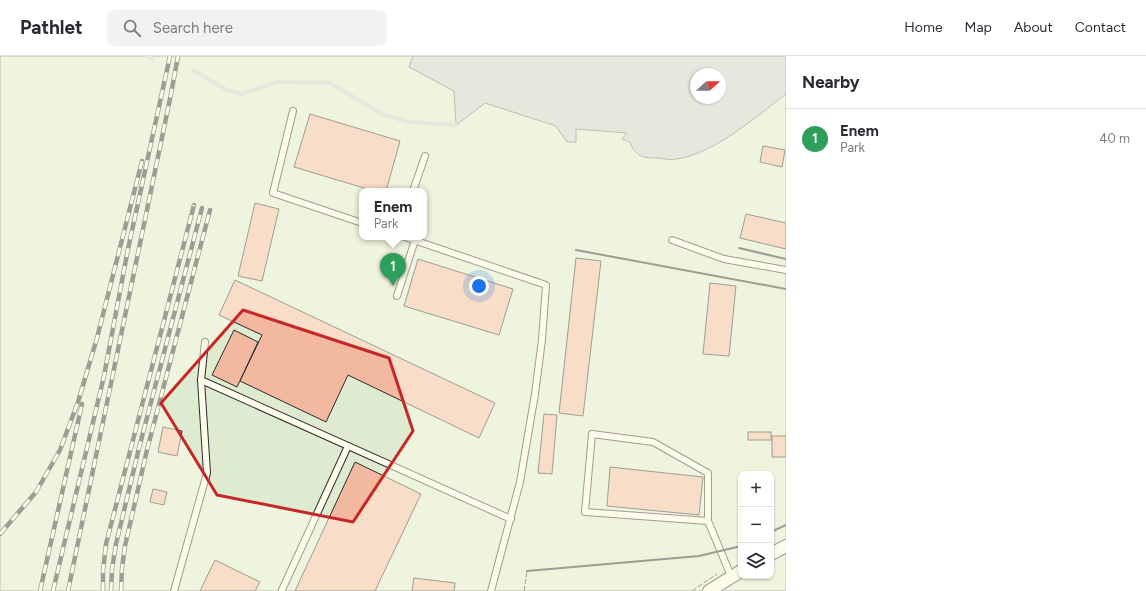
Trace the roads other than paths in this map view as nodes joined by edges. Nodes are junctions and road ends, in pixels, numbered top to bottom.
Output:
1 (293, 111) dead end
2 (425, 156) dead end
3 (414, 188) edge
4 (359, 222) edge
5 (415, 240) joint
6 (672, 240) dead end
7 (786, 270) edge
8 (397, 296) dead end
9 (205, 342) dead end
10 (201, 380) junction
11 (348, 446) junction
12 (511, 519) junction
13 (708, 521) junction
14 (786, 546) edge
15 (774, 552) edge
16 (736, 574) edge
17 (282, 590) edge
18 (174, 591) edge
19 (492, 591) edge
20 (710, 591) edge

1 - 4 lane
2 - 3 lane
5 - 8 lane
5 - 12 lane
6 - 7 lane
9 - 10 lane
10 - 11 lane
10 - 18 lane
11 - 12 lane
11 - 17 lane
12 - 19 lane
13 - 13 lane
13 - 16 lane
14 - 15 street
16 - 20 street

